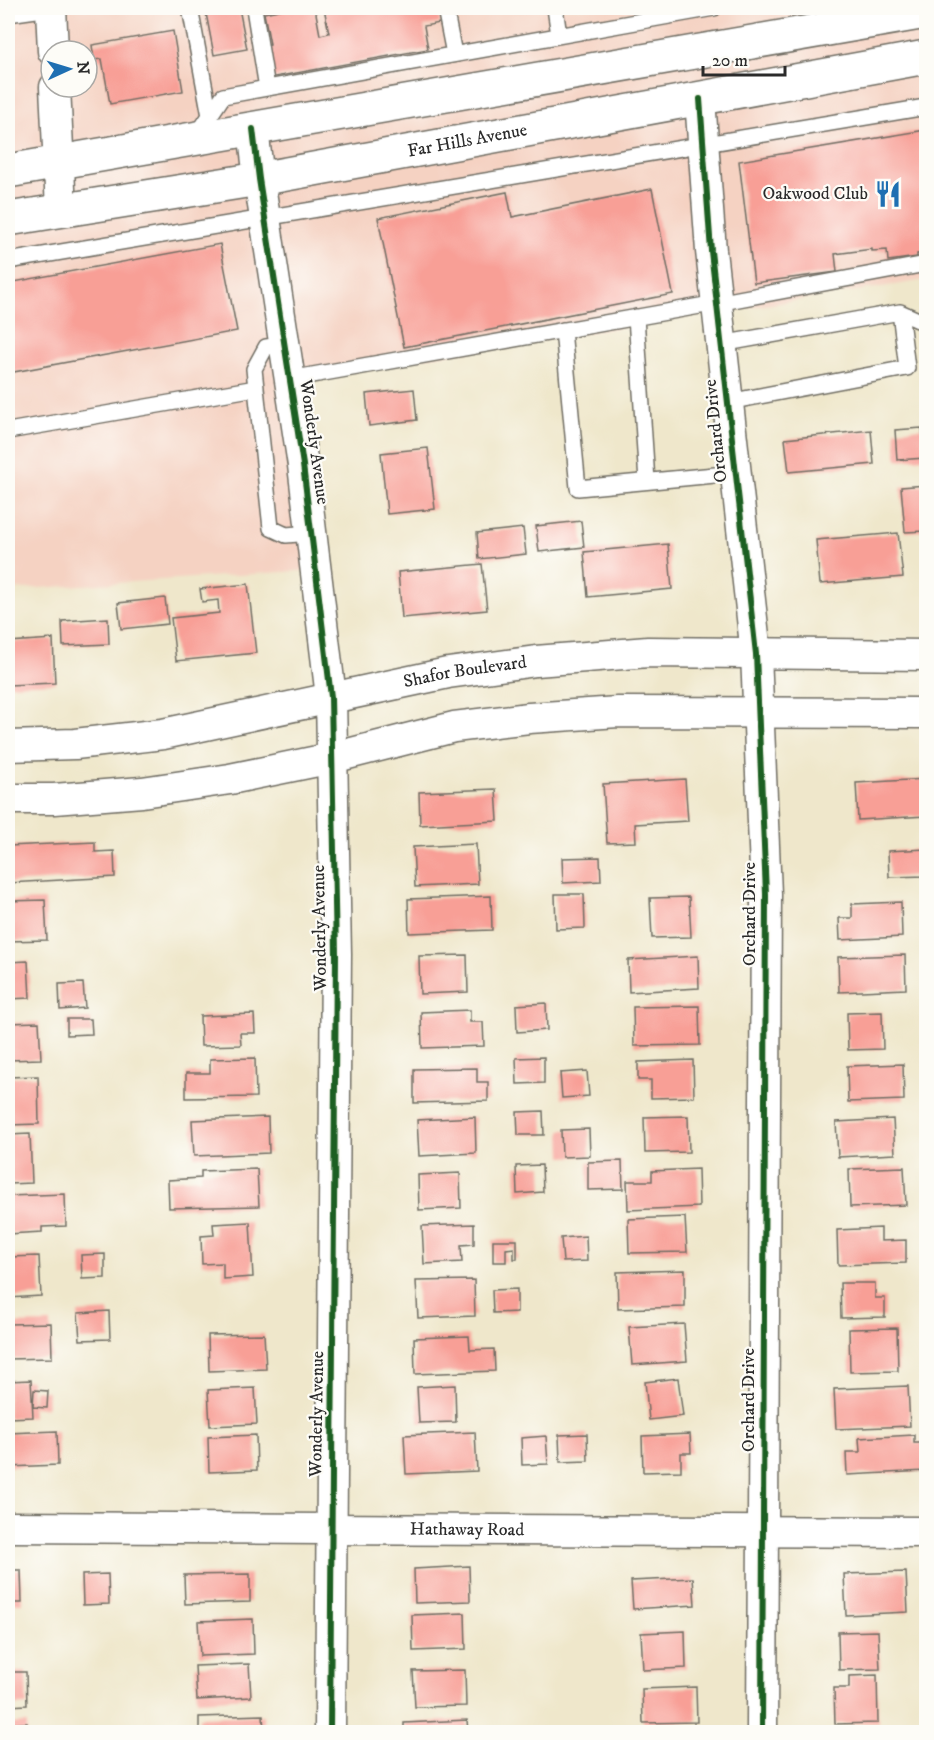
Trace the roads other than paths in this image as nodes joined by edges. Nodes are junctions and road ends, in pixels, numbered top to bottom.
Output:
1 (50, 8) edge
2 (190, 8) edge
3 (254, 8) edge
4 (445, 8) edge
5 (555, 8) edge
6 (714, 8) edge
7 (927, 12) edge
8 (8, 14) edge
9 (632, 14) edge
10 (844, 17) edge
11 (559, 34) junction
12 (52, 39) edge
13 (454, 54) junction
14 (927, 57) edge
15 (267, 88) junction
16 (56, 99) edge
17 (700, 99) junction
18 (927, 107) edge
19 (202, 128) junction
20 (253, 129) junction
21 (702, 144) junction
22 (59, 163) junction
23 (8, 171) edge
24 (259, 179) junction
25 (61, 209) junction
26 (265, 218) junction
27 (8, 219) edge
28 (8, 261) edge
29 (926, 269) edge
30 (717, 303) junction
31 (900, 312) junction
32 (636, 318) junction
33 (927, 319) edge
34 (563, 330) junction
35 (722, 344) junction
36 (284, 345) junction
37 (290, 379) junction
38 (256, 388) junction
39 (728, 402) junction
40 (8, 431) edge
41 (736, 473) junction
42 (647, 481) junction
43 (311, 533) junction
44 (756, 654) junction
45 (927, 655) edge
46 (331, 697) junction
47 (759, 711) junction
48 (927, 713) edge
49 (8, 746) edge
50 (332, 758) junction
51 (8, 800) edge
52 (8, 1527) edge
53 (331, 1528) junction
54 (763, 1532) junction
55 (927, 1532) edge
56 (330, 1732) edge
57 (762, 1732) edge

1 - 8 lane
1 - 12 street
2 - 19 lane
3 - 15 lane
4 - 13 lane
5 - 11 lane
6 - 9 lane
7 - 10 main road
9 - 11 lane
10 - 20 main road
11 - 13 lane
13 - 15 lane
14 - 17 main road, Far Hills Avenue
15 - 19 lane
16 - 22 street
17 - 21 street, Orchard Drive
17 - 24 main road, Far Hills Avenue
18 - 21 lane
19 - 20 main road
19 - 22 main road
20 - 24 street, Wonderly Avenue
21 - 26 lane
21 - 30 street, Orchard Drive
22 - 23 main road
22 - 25 street
24 - 25 main road, Far Hills Avenue
24 - 26 street, Wonderly Avenue
25 - 27 main road, Far Hills Avenue
26 - 28 lane
26 - 36 street, Wonderly Avenue
29 - 30 lane
30 - 32 lane
30 - 35 street, Orchard Drive
31 - 33 lane
31 - 35 lane
31 - 39 lane
32 - 34 lane
32 - 42 lane
34 - 37 lane
34 - 42 lane
35 - 39 street, Orchard Drive
36 - 37 street, Wonderly Avenue
36 - 38 lane
37 - 43 street, Wonderly Avenue
38 - 40 lane
38 - 43 lane
39 - 41 street, Orchard Drive
41 - 42 lane
41 - 44 street, Orchard Drive
43 - 46 street, Wonderly Avenue
44 - 45 street, Shafor Boulevard
44 - 46 street, Shafor Boulevard
44 - 47 street, Orchard Drive
46 - 49 street, Shafor Boulevard
46 - 50 street, Wonderly Avenue
47 - 48 street
47 - 50 street
47 - 54 street, Orchard Drive
50 - 51 street
50 - 53 street, Wonderly Avenue
52 - 53 street, Hathaway Road
53 - 54 street, Hathaway Road
53 - 56 street, Wonderly Avenue
54 - 55 street, Hathaway Road
54 - 57 street, Orchard Drive

